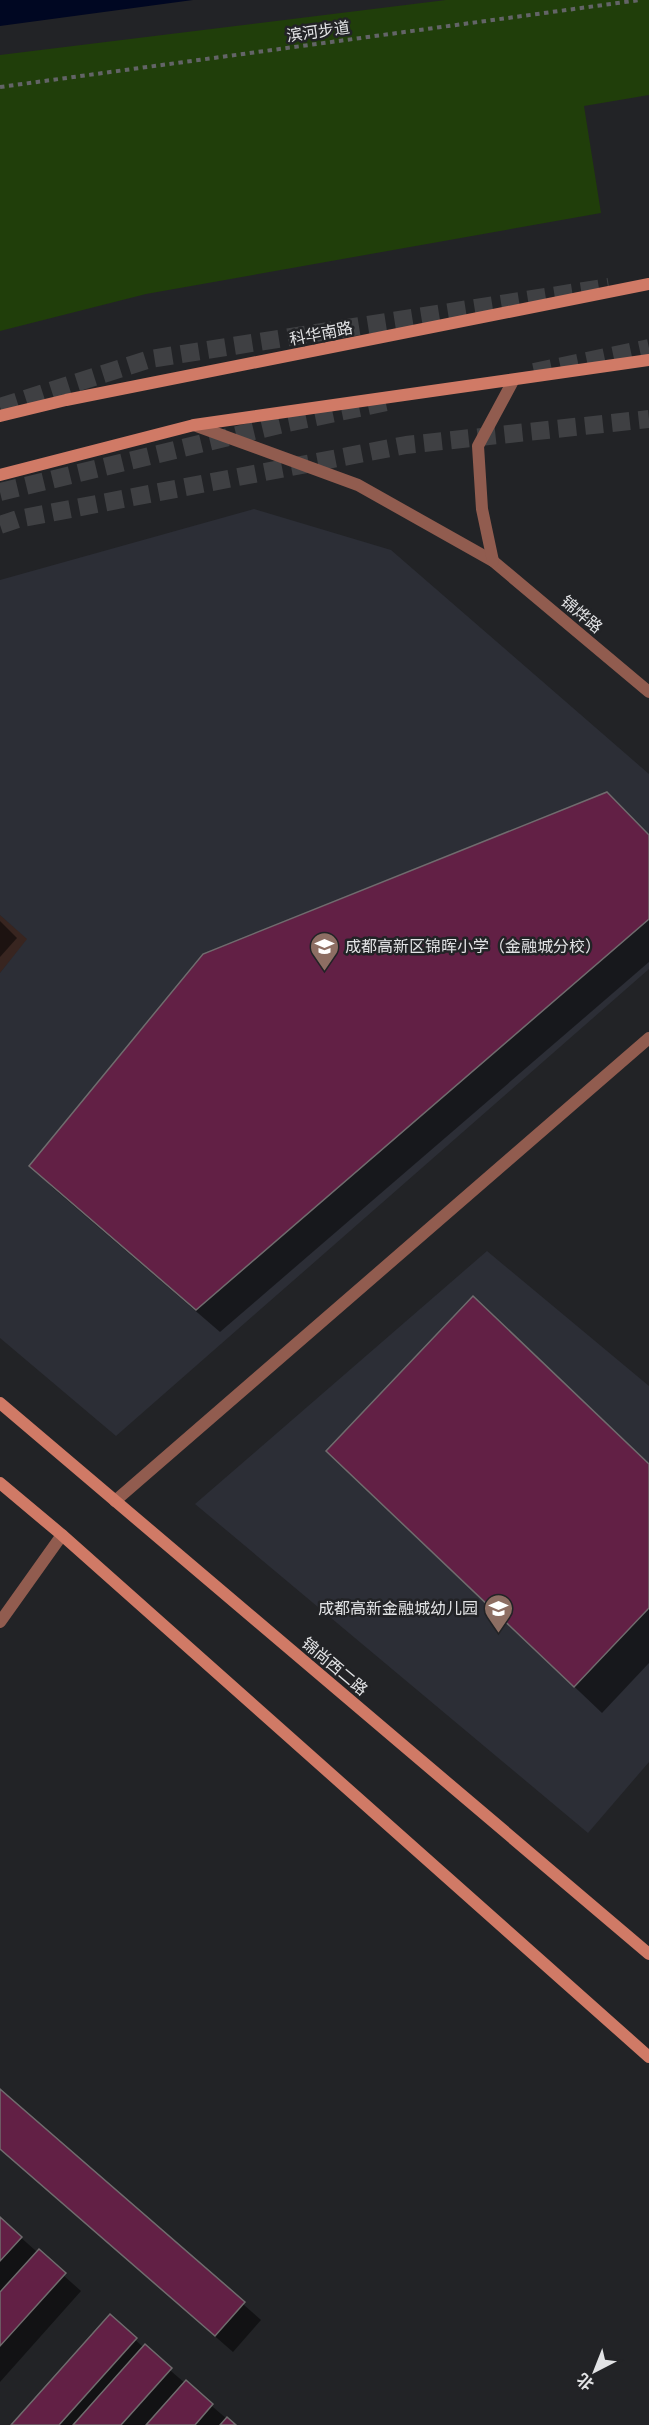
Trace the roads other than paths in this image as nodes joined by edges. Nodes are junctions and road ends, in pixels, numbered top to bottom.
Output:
1 (649, 284) edge
2 (649, 360) edge
3 (513, 381) junction
4 (0, 416) edge
5 (194, 425) junction
6 (0, 475) edge
7 (493, 561) junction
8 (649, 692) edge
9 (649, 1038) edge
10 (0, 1403) edge
11 (0, 1483) edge
12 (115, 1501) junction
13 (62, 1535) junction
14 (0, 1622) edge
15 (649, 1954) edge
16 (649, 2057) edge

1 - 4 street, 科华南路
2 - 3 street
3 - 5 street
3 - 7 street
5 - 6 street
5 - 7 street, 锦烨路
7 - 8 street, 锦烨路
9 - 12 street
10 - 12 street, 锦尚西二路
11 - 13 street
12 - 15 street, 锦尚西二路
13 - 14 street
13 - 16 street

